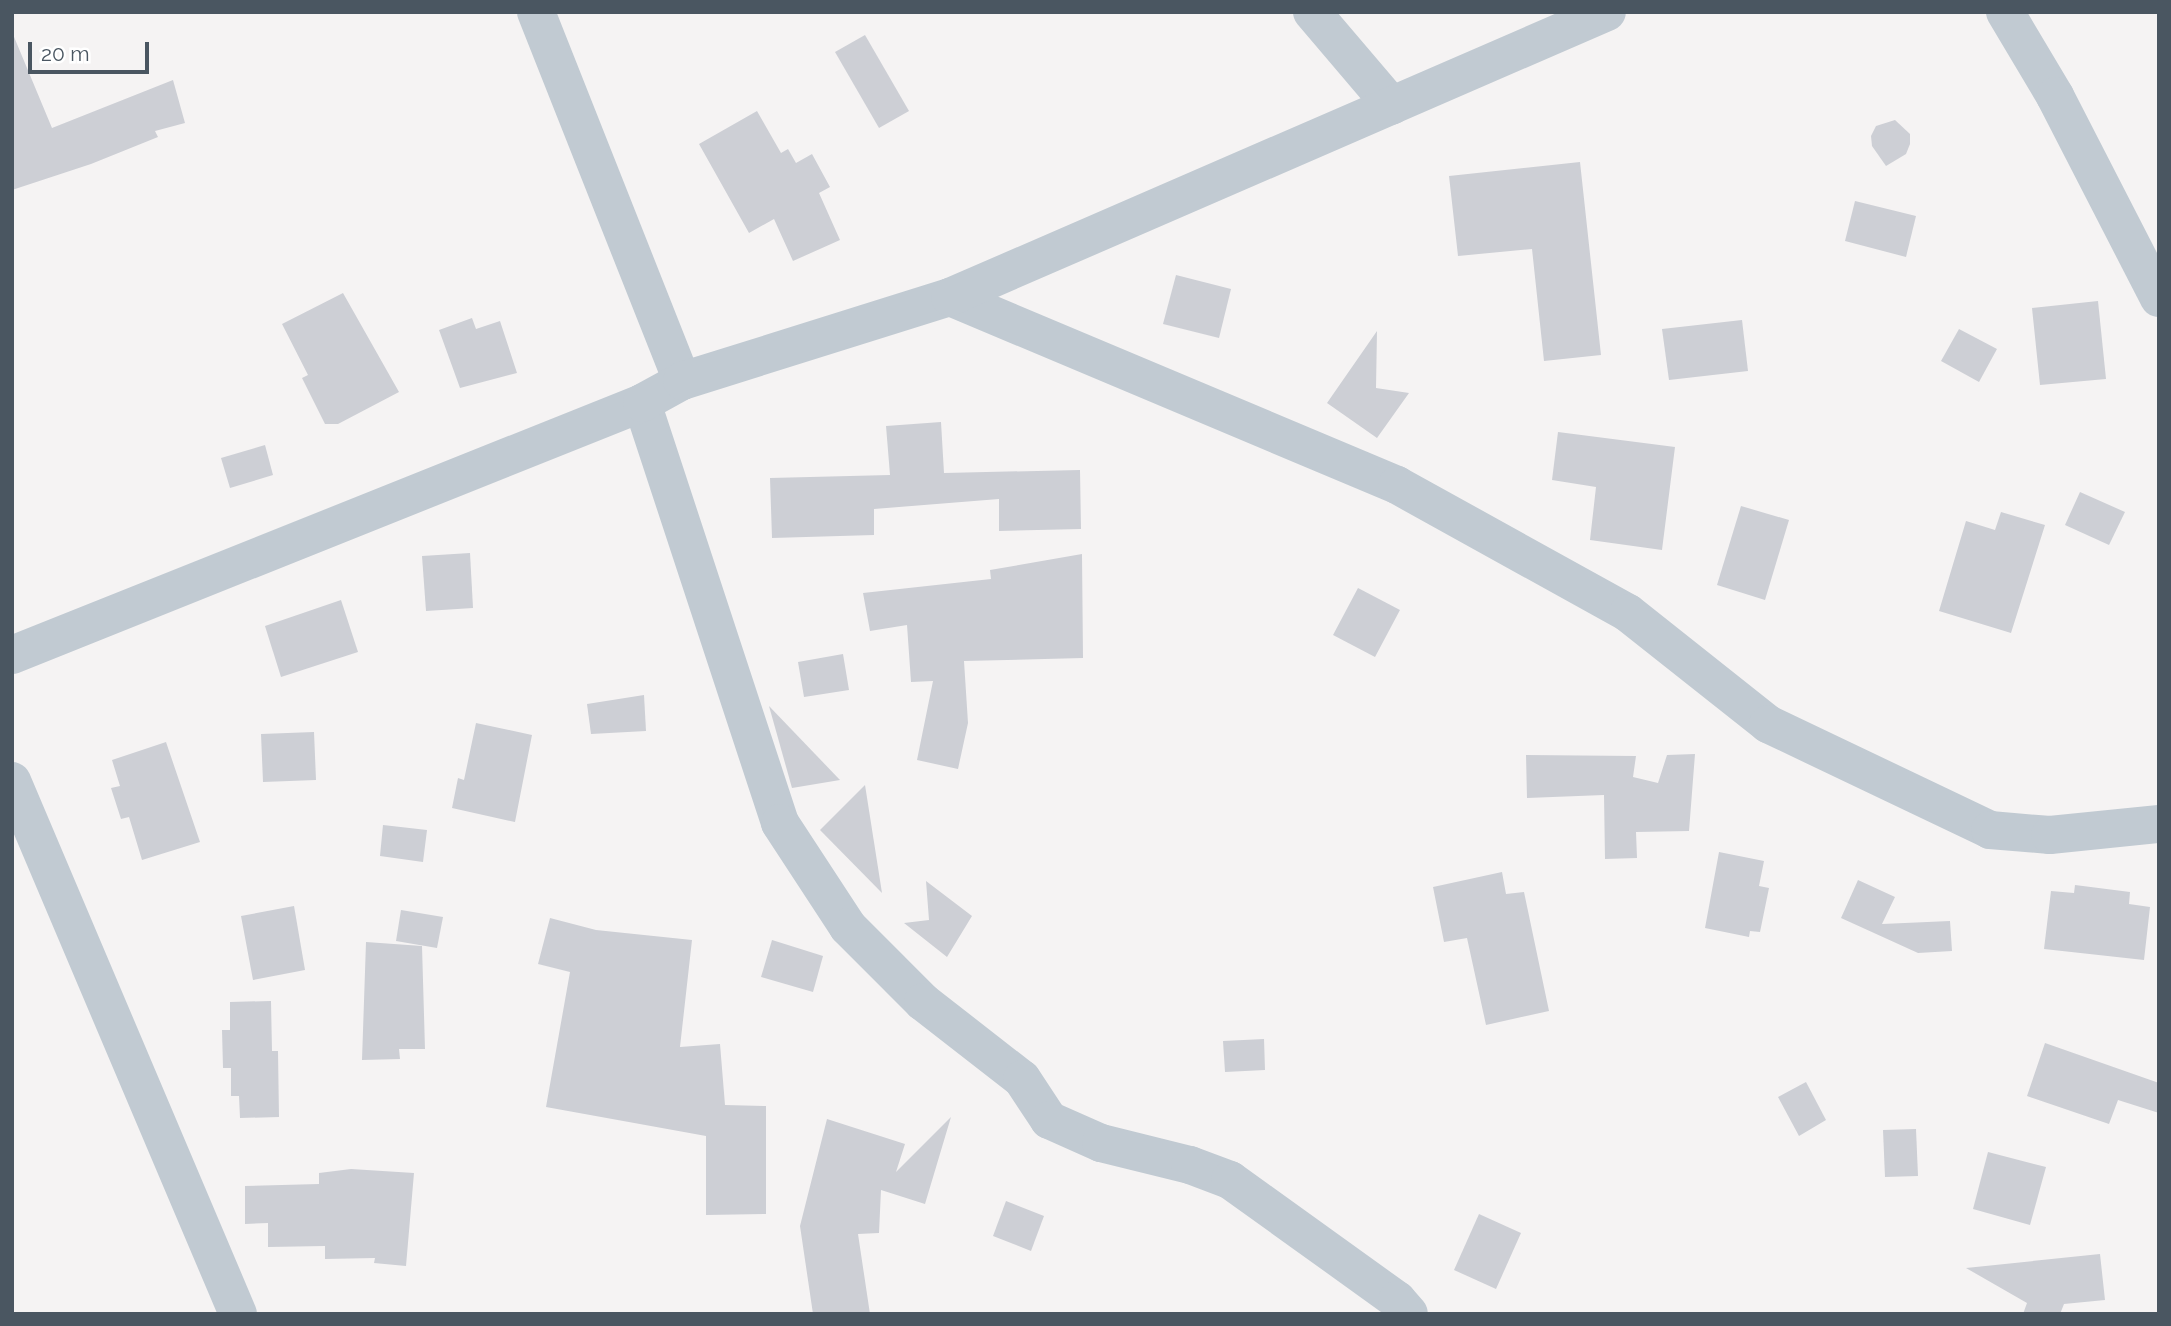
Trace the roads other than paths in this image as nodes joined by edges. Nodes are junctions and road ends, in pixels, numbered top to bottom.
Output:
1 (536, 12) edge
2 (1312, 12) edge
3 (1607, 12) edge
4 (2005, 12) edge
5 (1392, 106) junction
6 (950, 297) junction
7 (2159, 298) edge
8 (681, 381) junction
9 (642, 403) junction
10 (12, 655) edge
11 (12, 781) edge
12 (2159, 824) edge
13 (237, 1314) edge
14 (1409, 1314) edge

1 - 8 street
2 - 5 street
3 - 5 street
4 - 7 street
5 - 6 street
6 - 8 street
6 - 12 street
8 - 9 street
9 - 10 street
9 - 14 street
11 - 13 street

